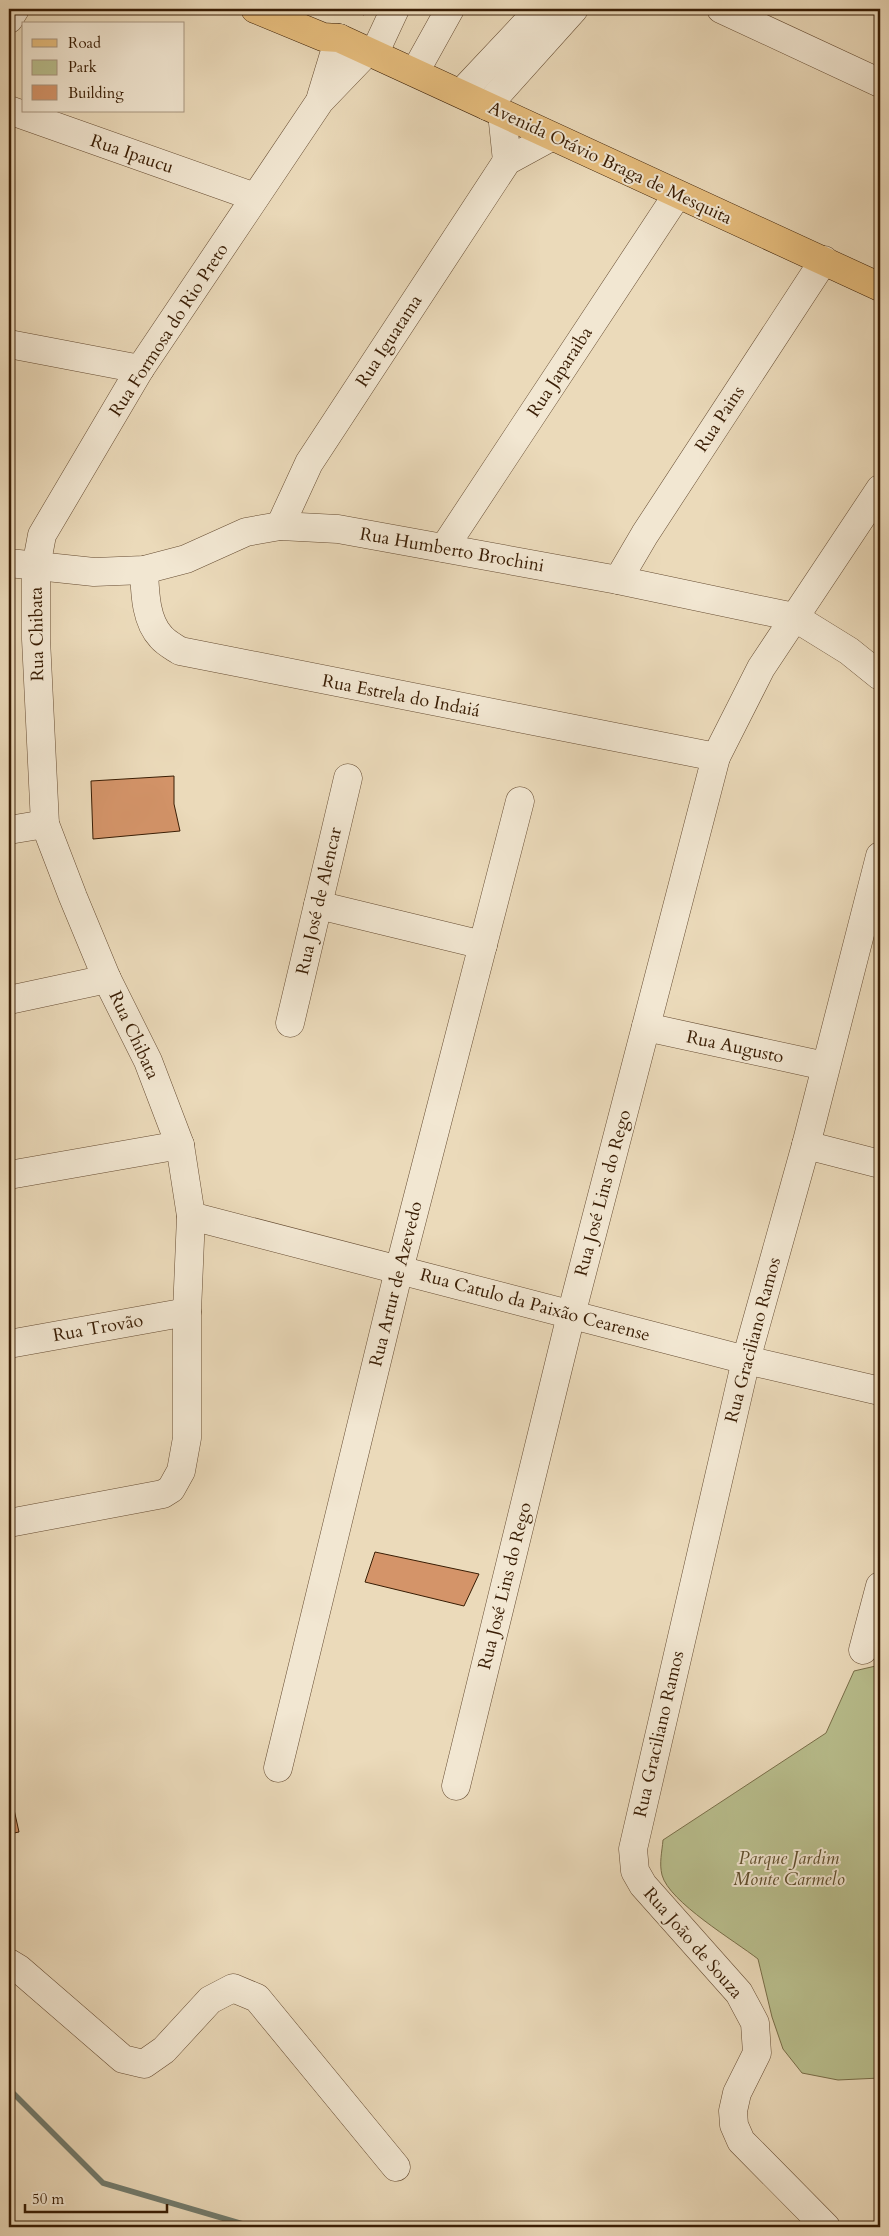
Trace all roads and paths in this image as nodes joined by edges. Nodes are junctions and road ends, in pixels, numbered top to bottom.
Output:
1 (15, 9) edge
2 (255, 9) edge
3 (300, 9) edge
4 (395, 9) edge
5 (450, 9) edge
6 (540, 9) edge
7 (574, 9) edge
8 (721, 9) edge
9 (9, 18) edge
10 (339, 38) junction
11 (371, 52) junction
12 (415, 72) junction
13 (880, 83) edge
14 (461, 93) junction
15 (320, 101) junction
16 (9, 110) edge
17 (495, 110) junction
18 (551, 137) junction
19 (507, 160) junction
20 (676, 195) junction
21 (256, 197) junction
22 (824, 260) junction
23 (880, 288) edge
24 (9, 344) edge
25 (140, 370) junction
26 (880, 489) edge
27 (280, 526) junction
28 (444, 548) junction
29 (9, 563) edge
30 (36, 567) junction
31 (144, 570) junction
32 (618, 580) junction
33 (794, 617) junction
34 (880, 676) edge
35 (716, 757) junction
36 (348, 778) dead end
37 (520, 801) dead end
38 (46, 824) junction
39 (9, 830) edge
40 (880, 856) edge
41 (318, 905) junction
42 (483, 945) junction
43 (108, 979) junction
44 (9, 1000) edge
45 (290, 1023) dead end
46 (646, 1027) junction
47 (825, 1066) junction
48 (180, 1145) junction
49 (806, 1145) junction
50 (880, 1164) edge
51 (9, 1175) edge
52 (191, 1216) junction
53 (399, 1270) junction
54 (187, 1312) junction
55 (571, 1314) junction
56 (9, 1344) edge
57 (746, 1360) junction
58 (880, 1391) edge
59 (9, 1523) edge
60 (880, 1586) edge
61 (863, 1650) dead end
62 (278, 1768) dead end
63 (456, 1786) dead end
64 (638, 1826) joint
65 (9, 1963) edge
66 (396, 2167) dead end
67 (826, 2227) edge

1 - 9 street
2 - 10 main road, Avenida Otávio Braga de Mesquita
3 - 10 main road, Avenida Otávio Braga de Mesquita
4 - 11 street, Rua Formosa do Rio Preto
5 - 12 street
6 - 14 street
7 - 17 street
8 - 13 street
10 - 11 main road, Avenida Otávio Braga de Mesquita
10 - 15 street, Rua Formosa do Rio Preto
11 - 12 main road, Avenida Otávio Braga de Mesquita
11 - 15 street, Rua Formosa do Rio Preto
12 - 14 main road, Avenida Otávio Braga de Mesquita
14 - 17 main road, Avenida Otávio Braga de Mesquita
15 - 21 street, Rua Formosa do Rio Preto
16 - 21 street, Rua Ipaucu
17 - 18 main road, Avenida Otávio Braga de Mesquita
17 - 19 street
18 - 19 street, Rua Iguatama
18 - 20 main road, Avenida Otávio Braga de Mesquita
19 - 27 street, Rua Iguatama
20 - 22 main road, Avenida Otávio Braga de Mesquita
20 - 28 street, Rua Japaraiba
21 - 25 street, Rua Formosa do Rio Preto
22 - 23 main road, Avenida Otávio Braga de Mesquita
22 - 32 street, Rua Pains
24 - 25 street
25 - 30 street, Rua Formosa do Rio Preto
26 - 33 street, Rua José Lins do Rego
27 - 28 street, Rua Humberto Brochini
27 - 31 street, Rua Humberto Brochini
28 - 32 street, Rua Humberto Brochini
29 - 30 street, Rua Humberto Brochini
30 - 31 street, Rua Humberto Brochini
30 - 38 street, Rua Chibata
31 - 35 street, Rua Estrela do Indaiá
32 - 33 street, Rua Humberto Brochini
33 - 34 street, Rua Humberto Brochini
33 - 35 street, Rua José Lins do Rego
35 - 46 street, Rua José Lins do Rego
36 - 41 street, Rua José de Alencar
37 - 42 street, Rua Artur de Azevedo
38 - 39 street
38 - 43 street, Rua Chibata
40 - 47 street, Rua Graciliano Ramos
41 - 42 street
41 - 45 street, Rua José de Alencar
42 - 53 street, Rua Artur de Azevedo
43 - 44 street
43 - 48 street, Rua Chibata
46 - 47 street, Rua Augusto
46 - 55 street, Rua José Lins do Rego
47 - 49 street, Rua Graciliano Ramos
48 - 51 street
48 - 52 street, Rua Chibata
49 - 50 street
49 - 57 street, Rua Graciliano Ramos
52 - 53 street, Rua Catulo da Paixão Cearense
52 - 54 street, Rua Chibata
53 - 55 street, Rua Catulo da Paixão Cearense
53 - 62 street, Rua Artur de Azevedo
54 - 56 street, Rua Trovão
54 - 59 street, Rua Chibata
55 - 57 street, Rua Catulo da Paixão Cearense
55 - 63 street, Rua José Lins do Rego
57 - 58 street, Rua Catulo da Paixão Cearense
57 - 64 street, Rua Graciliano Ramos
60 - 61 street
64 - 67 street, Rua João de Souza
65 - 66 street

